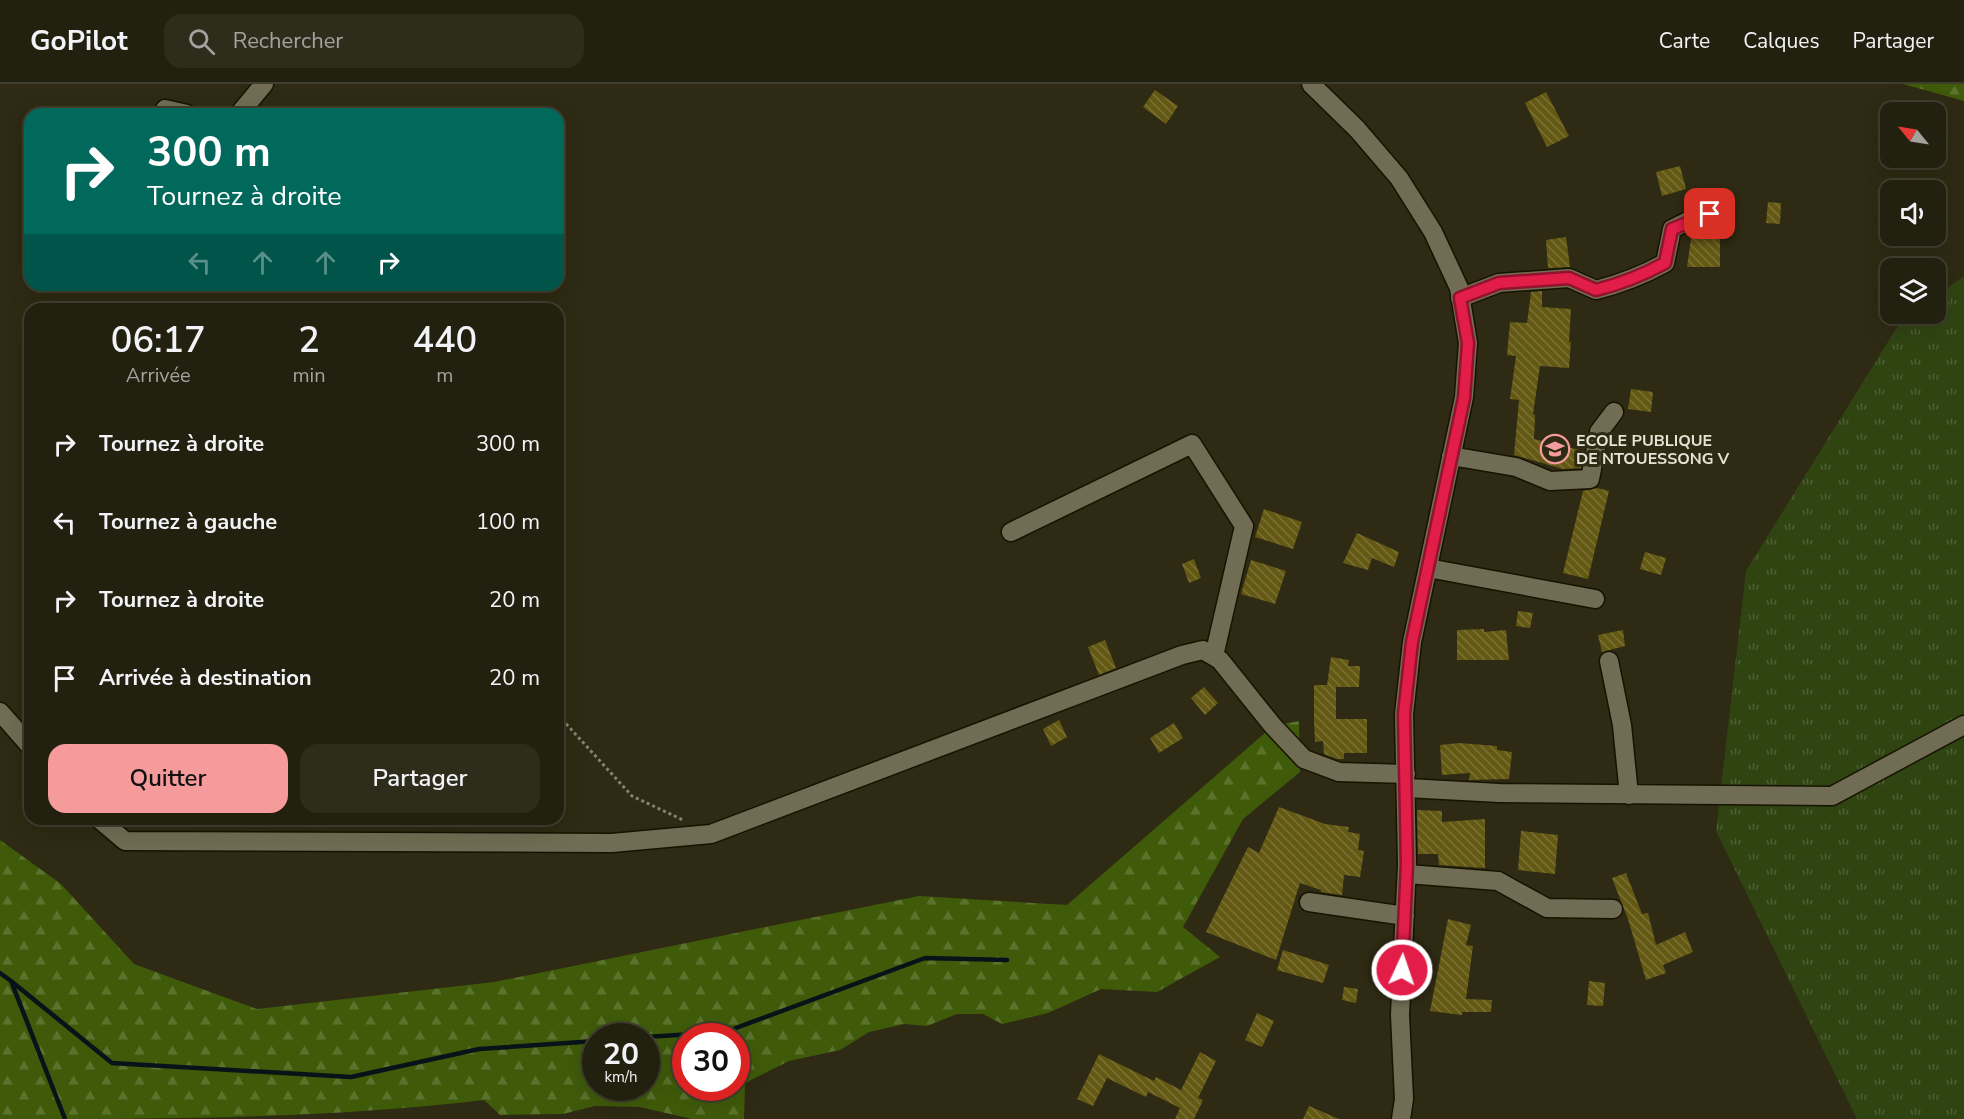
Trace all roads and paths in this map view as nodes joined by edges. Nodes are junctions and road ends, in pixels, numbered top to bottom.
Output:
1 (264, 84) edge
2 (1311, 84) edge
3 (244, 108) edge
4 (1723, 210) dead end
5 (1460, 298) junction
6 (1614, 412) dead end
7 (1451, 456) junction
8 (1011, 532) dead end
9 (1428, 568) junction
10 (1595, 599) dead end
11 (1214, 656) junction
12 (1609, 661) dead end
13 (0, 712) edge
14 (564, 722) edge
15 (1964, 725) edge
16 (24, 739) edge
17 (1406, 781) junction
18 (1629, 795) junction
19 (106, 825) edge
20 (711, 834) junction
21 (1407, 874) junction
22 (1309, 902) dead end
23 (1613, 909) dead end
24 (1405, 916) junction
25 (1401, 1119) edge

1 - 3 street
2 - 5 street
4 - 5 street
5 - 7 street
6 - 7 street
7 - 9 street
8 - 11 street
9 - 10 street
9 - 17 street
11 - 17 street
11 - 20 street
12 - 18 street
13 - 16 street
14 - 20 path
15 - 18 street
17 - 18 street
17 - 21 street
19 - 20 street
21 - 23 street
21 - 24 street
22 - 24 street
24 - 25 street

